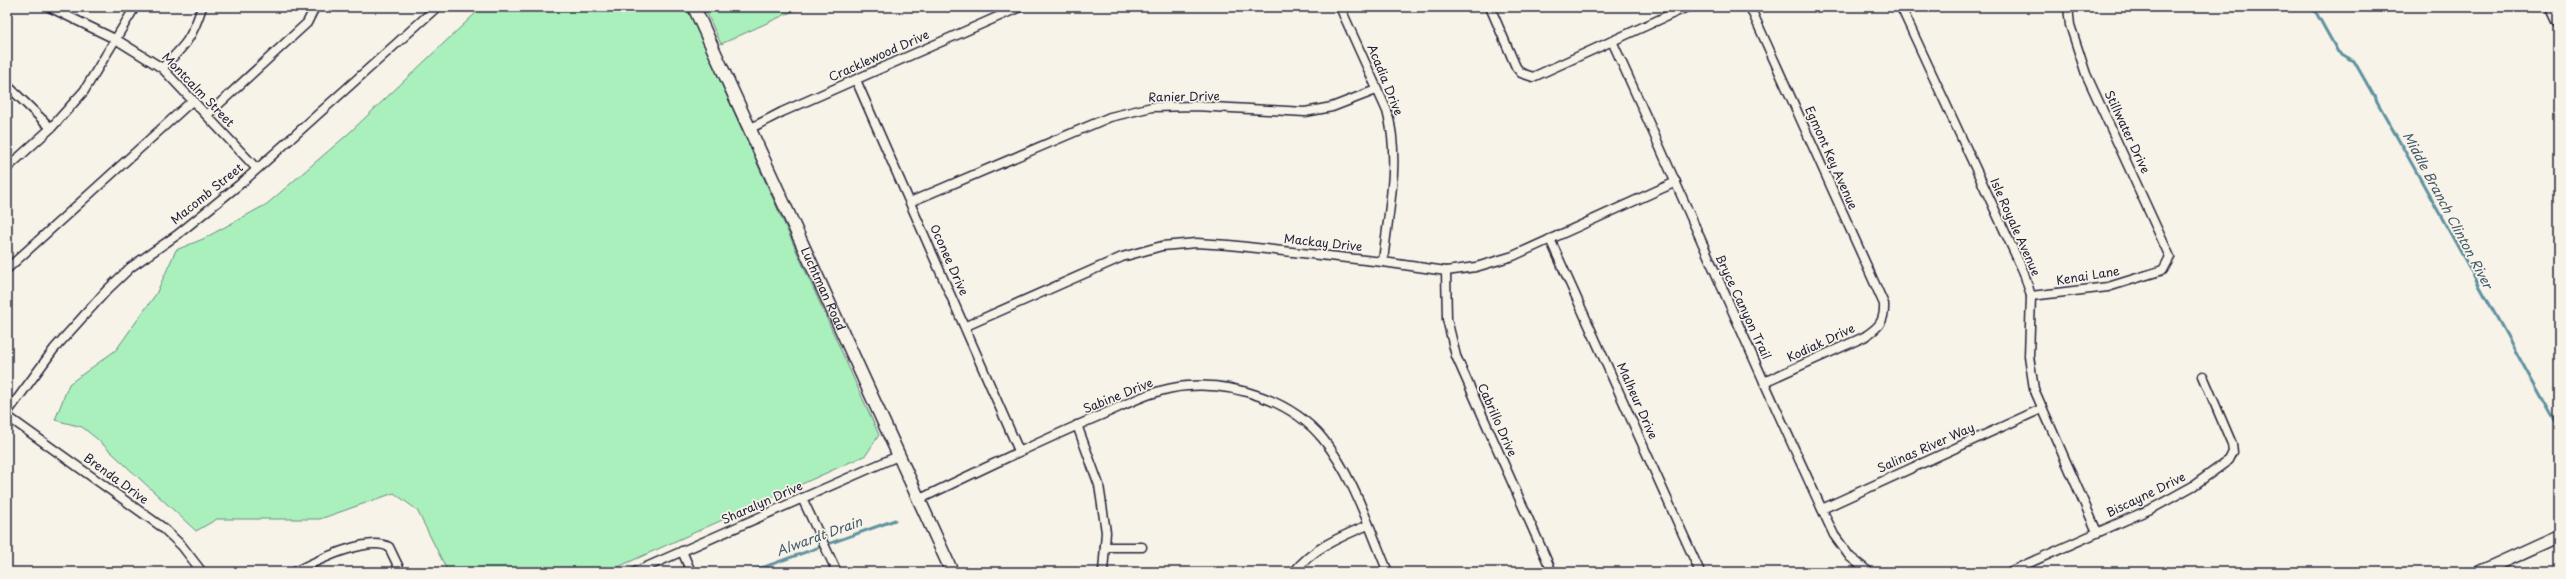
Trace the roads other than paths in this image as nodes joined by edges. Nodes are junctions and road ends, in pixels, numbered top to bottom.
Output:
1 (48, 7) edge
2 (135, 7) edge
3 (202, 7) edge
4 (315, 7) edge
5 (437, 7) edge
6 (694, 7) edge
7 (1020, 7) edge
8 (1340, 7) edge
9 (1490, 7) edge
10 (1687, 7) edge
11 (1750, 7) edge
12 (1902, 7) edge
13 (2068, 7) edge
14 (2553, 7) edge
15 (427, 10) edge
16 (2559, 20) edge
17 (117, 40) junction
18 (1612, 41) junction
19 (162, 68) junction
20 (856, 80) junction
21 (7, 86) edge
22 (1376, 90) junction
23 (193, 100) junction
24 (207, 115) junction
25 (51, 128) junction
26 (750, 129) junction
27 (7, 168) edge
28 (257, 169) junction
29 (1676, 182) junction
30 (910, 202) junction
31 (1550, 240) junction
32 (1383, 262) junction
33 (2168, 265) joint
34 (7, 269) edge
35 (1446, 271) junction
36 (2031, 296) junction
37 (1883, 320) joint
38 (966, 326) junction
39 (2203, 376) dead end
40 (1764, 382) junction
41 (2041, 409) junction
42 (7, 412) edge
43 (7, 416) edge
44 (1077, 425) junction
45 (1019, 451) junction
46 (898, 456) junction
47 (802, 498) junction
48 (918, 500) junction
49 (1822, 509) junction
50 (1368, 525) junction
51 (2097, 532) junction
52 (2559, 536) edge
53 (1105, 547) junction
54 (1142, 547) dead end
55 (682, 551) junction
56 (202, 572) edge
57 (294, 572) edge
58 (401, 572) edge
59 (635, 572) edge
60 (691, 572) edge
61 (836, 572) edge
62 (952, 572) edge
63 (1102, 572) edge
64 (1294, 572) edge
65 (1388, 572) edge
66 (1552, 572) edge
67 (1700, 572) edge
68 (1870, 572) edge
69 (2009, 572) edge
70 (2480, 572) edge

1 - 17 street, Montcalm Street
2 - 17 street
3 - 19 street
4 - 24 street
5 - 15 street, Macomb Street
6 - 26 street, Luchtman Road
7 - 20 street, Cracklewood Drive
8 - 22 street, Acadia Drive
9 - 18 street
10 - 18 street
11 - 37 street, Egmont Key Avenue
12 - 36 street, Isle Royale Avenue
13 - 33 street, Stillwater Drive
14 - 16 street
15 - 28 street, Macomb Street
17 - 19 street, Montcalm Street
17 - 25 street
18 - 29 street, Bryce Canyon Trail
19 - 23 street, Montcalm Street
20 - 26 street, Cracklewood Drive
20 - 30 street, Oconee Drive
21 - 25 street
22 - 30 street, Ranier Drive
22 - 32 street, Acadia Drive
23 - 24 street, Montcalm Street
23 - 34 street
24 - 28 street, Montcalm Street
25 - 27 street
26 - 46 street, Luchtman Road
28 - 42 street, Macomb Street
29 - 31 street, Mackay Drive
29 - 40 street, Bryce Canyon Trail
30 - 38 street, Oconee Drive
31 - 35 street, Mackay Drive
31 - 67 street, Malheur Drive
32 - 35 street, Mackay Drive
32 - 38 street, Mackay Drive
33 - 36 street, Kenai Lane
35 - 66 street, Cabrillo Drive
36 - 41 street, Isle Royale Avenue
37 - 40 street, Kodiak Drive
38 - 45 street, Oconee Drive
39 - 51 street, Biscayne Drive
40 - 49 street, Bryce Canyon Trail
41 - 49 street, Salinas River Way
41 - 51 street, Isle Royale Avenue
43 - 56 street, Brenda Drive
44 - 45 street, Sabine Drive
44 - 50 street, Sabine Drive
44 - 53 street
45 - 48 street, Sabine Drive
46 - 47 street, Sharalyn Drive
46 - 48 street, Luchtman Road
47 - 55 street, Sharalyn Drive
47 - 61 street
48 - 62 street, Luchtman Road
49 - 68 street, Bryce Canyon Trail
50 - 64 street
50 - 65 street, Sabine Drive
51 - 69 street, Biscayne Drive
52 - 70 street
53 - 54 street
53 - 63 street
55 - 59 street, Sharalyn Drive
55 - 60 street
57 - 58 street

